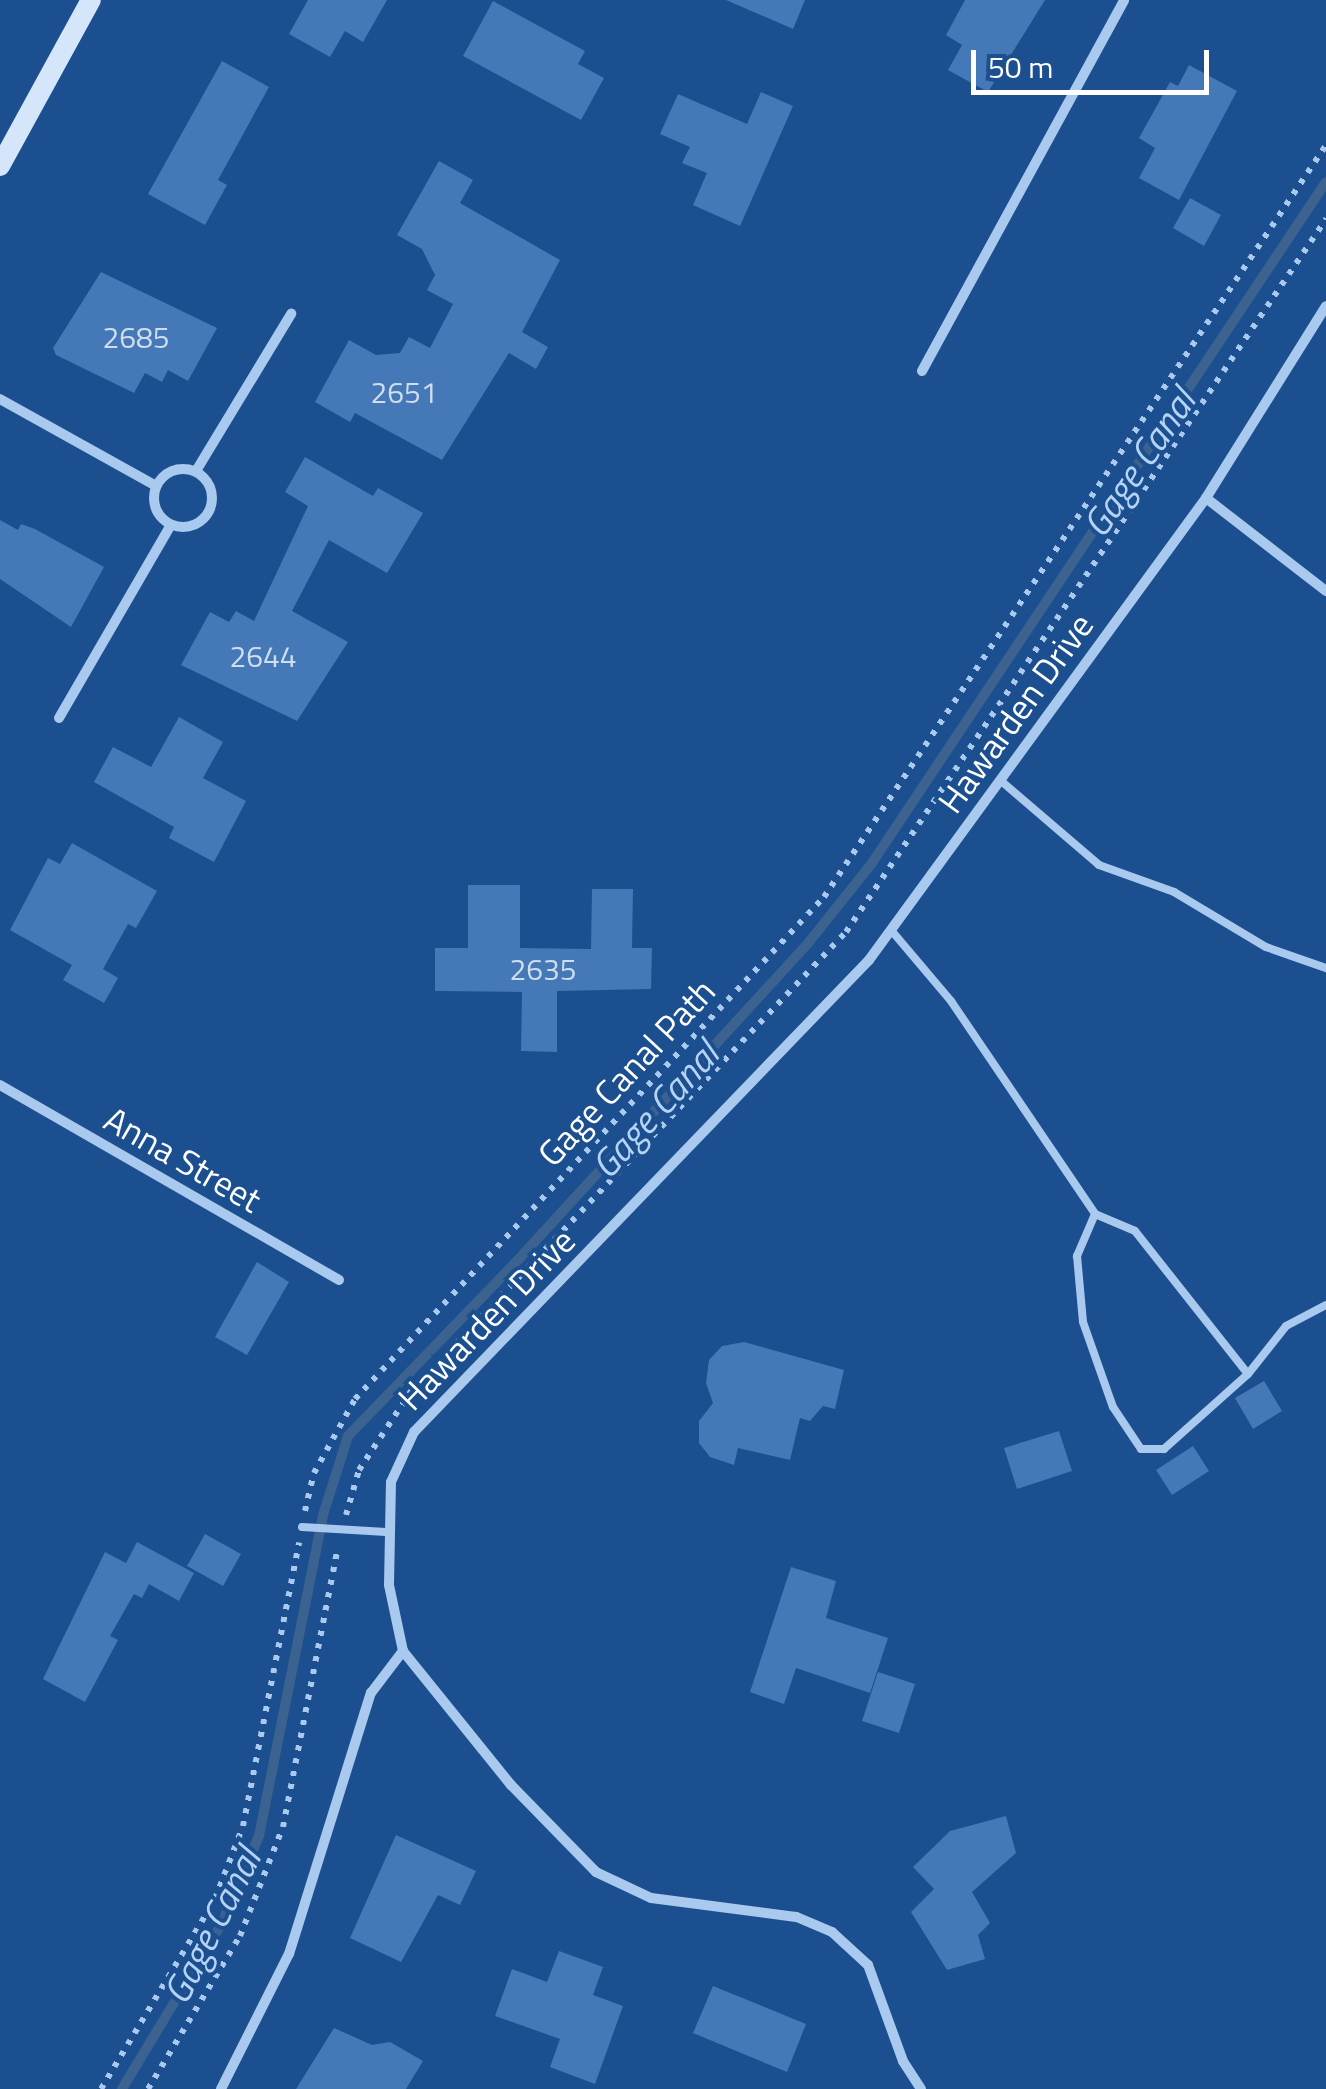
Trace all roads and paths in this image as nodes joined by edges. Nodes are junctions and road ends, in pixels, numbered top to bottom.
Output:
1 (90, 0) edge
2 (1124, 0) edge
3 (1326, 144) edge
4 (0, 166) edge
5 (1326, 306) edge
6 (291, 314) dead end
7 (922, 371) dead end
8 (0, 399) edge
9 (196, 471) junction
10 (156, 486) junction
11 (1206, 498) junction
12 (171, 526) junction
13 (1326, 591) edge
14 (59, 718) dead end
15 (1000, 780) junction
16 (891, 930) junction
17 (1326, 968) edge
18 (0, 1085) edge
19 (1095, 1214) junction
20 (339, 1280) dead end
21 (1326, 1304) edge
22 (1248, 1374) junction
23 (302, 1527) junction
24 (386, 1532) junction
25 (402, 1652) junction
26 (101, 2089) edge
27 (220, 2089) edge
28 (921, 2089) edge

1 - 4 main road
2 - 7 street
3 - 23 path, Gage Canal Path
5 - 11 street, Hawarden Drive
6 - 9 street
8 - 10 street
9 - 10 street
9 - 12 street
10 - 12 street
11 - 13 street
11 - 15 street, Hawarden Drive
12 - 14 street
15 - 16 street, Hawarden Drive
15 - 17 lane
16 - 19 lane
16 - 24 street, Hawarden Drive
18 - 20 street, Anna Street
19 - 22 lane
19 - 22 lane
21 - 22 lane
23 - 24 lane
23 - 26 path, Gage Canal Path
24 - 25 street, Hawarden Drive
25 - 27 street
25 - 28 street

